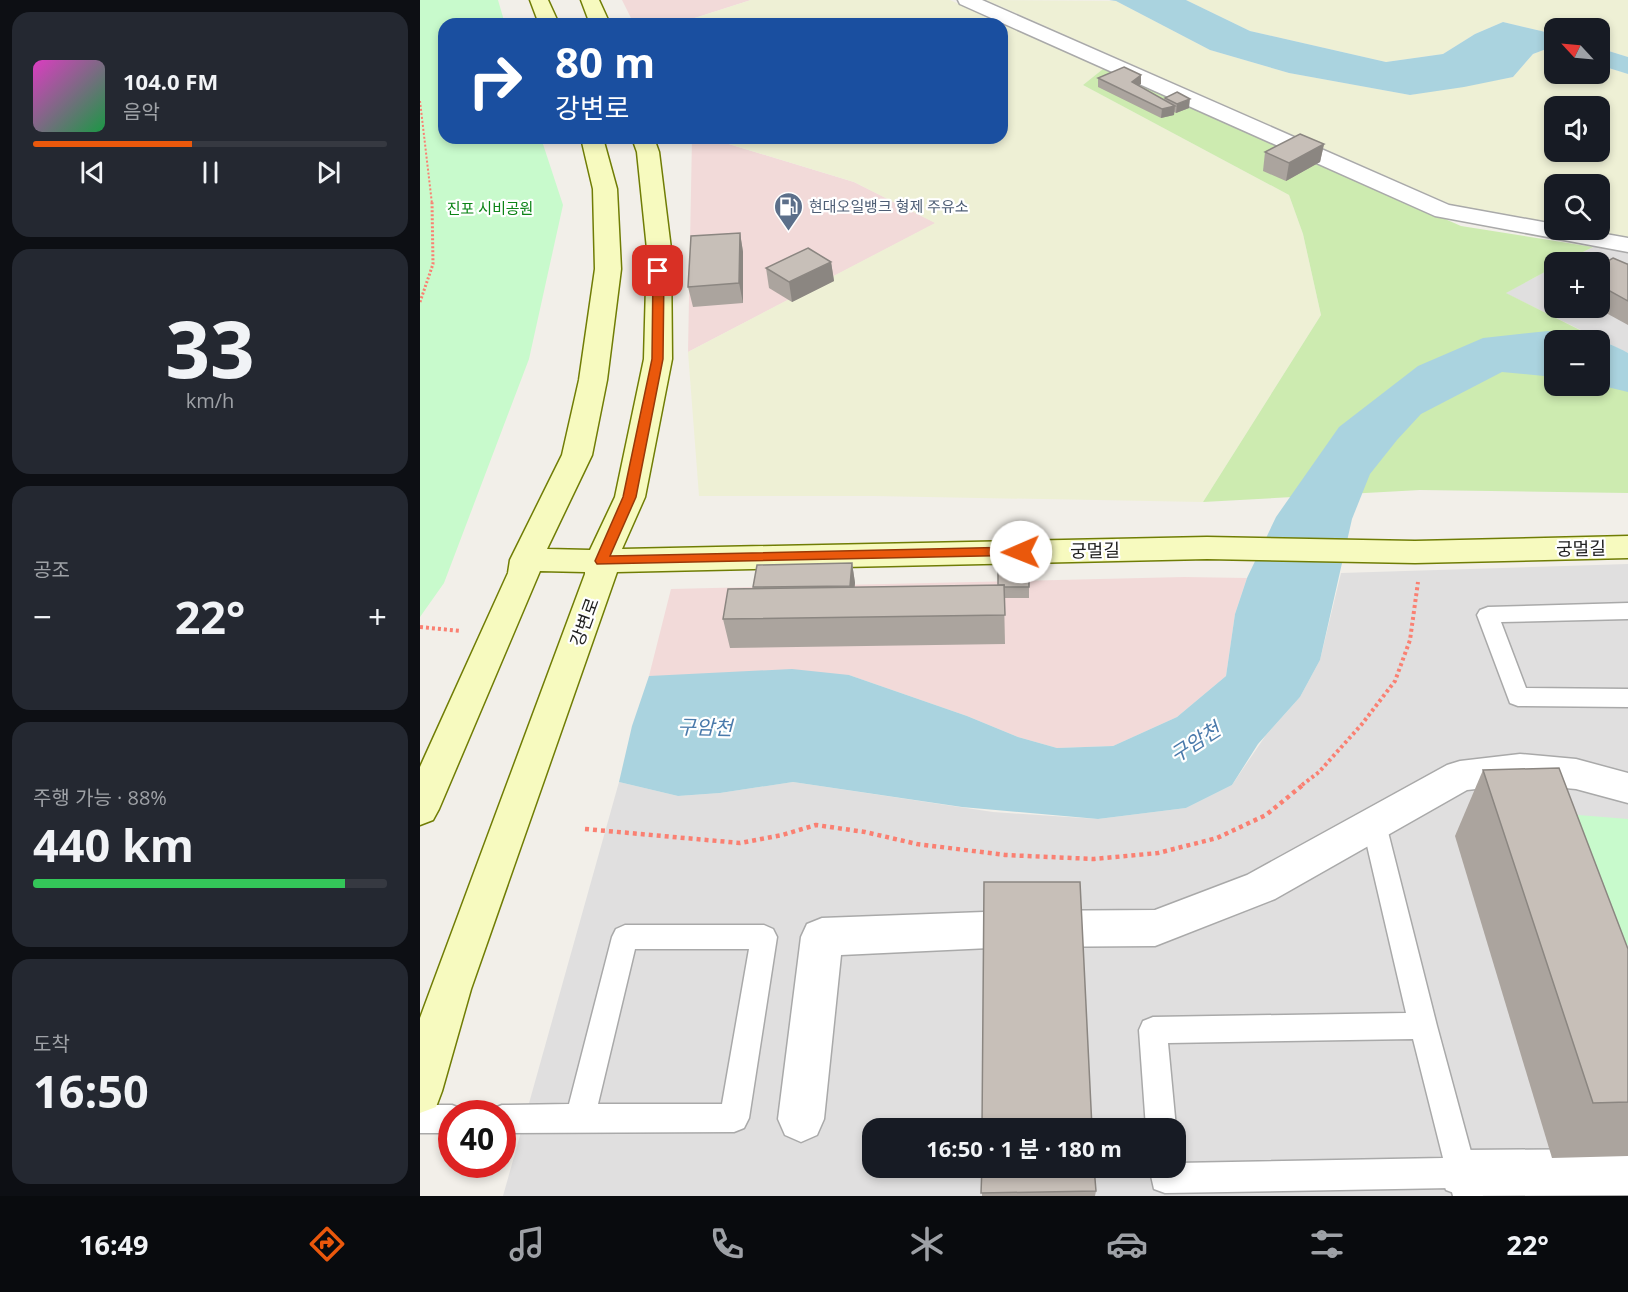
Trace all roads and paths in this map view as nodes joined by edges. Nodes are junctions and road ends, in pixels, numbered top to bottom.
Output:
1 (539, 0) edge
2 (591, 0) edge
3 (967, 0) edge
4 (546, 18) edge
5 (598, 18) edge
6 (1007, 18) edge
7 (1008, 18) edge
8 (420, 101) edge
9 (594, 144) edge
10 (645, 144) edge
11 (1628, 245) edge
12 (420, 302) edge
13 (1628, 547) edge
14 (1415, 552) junction
15 (526, 560) junction
16 (602, 561) junction
17 (1628, 611) edge
18 (1628, 698) edge
19 (1628, 788) edge
20 (420, 809) edge
21 (1374, 824) junction
22 (585, 829) dead end
23 (1423, 1026) junction
24 (420, 1091) edge
25 (580, 1118) junction
26 (1160, 1118) edge
27 (420, 1119) edge
28 (438, 1119) edge
29 (516, 1119) edge
30 (801, 1119) dead end
31 (1628, 1172) edge
32 (1165, 1178) edge
33 (1466, 1185) edge

1 - 4 street
2 - 5 street
3 - 6 street
7 - 11 street
8 - 12 path
9 - 15 street
10 - 16 street, 강변로
13 - 14 street, 궁멀길
14 - 16 street, 궁멀길
14 - 22 path
15 - 16 street, 궁멀길
15 - 20 street
16 - 24 street, 강변로
17 - 18 lane
19 - 21 street
21 - 23 lane
21 - 30 street
23 - 26 lane
23 - 33 lane
25 - 25 lane
25 - 29 lane
27 - 28 lane
31 - 33 street
32 - 33 lane

